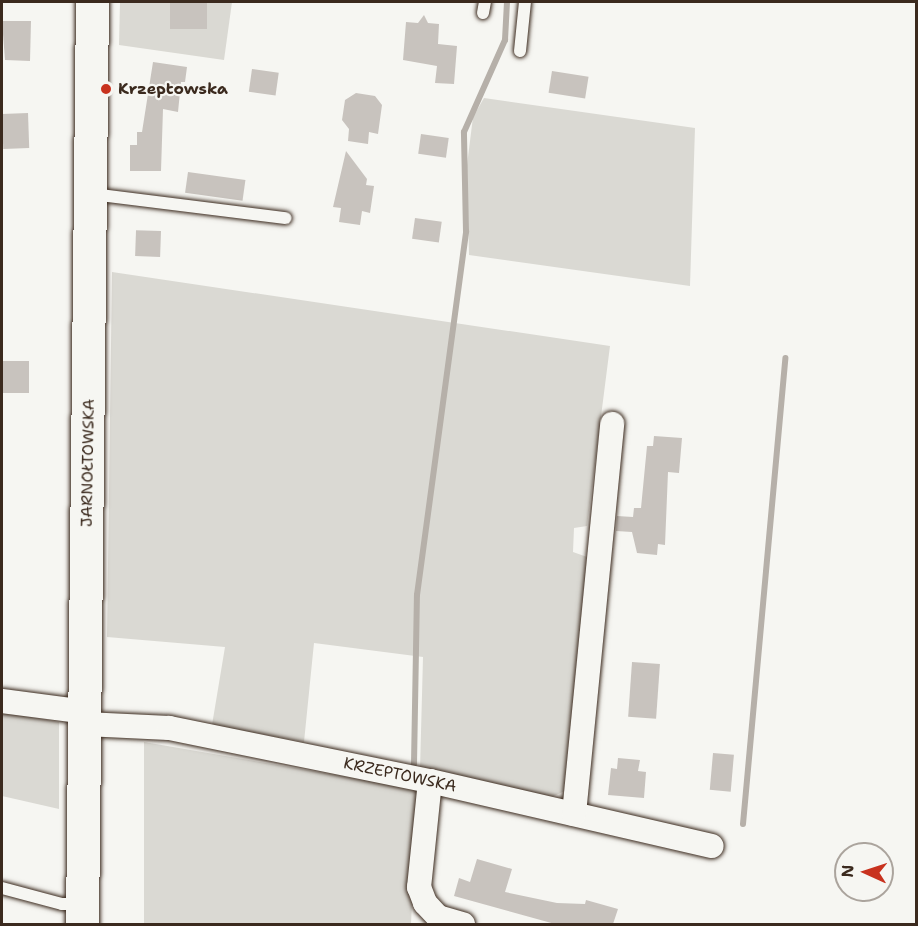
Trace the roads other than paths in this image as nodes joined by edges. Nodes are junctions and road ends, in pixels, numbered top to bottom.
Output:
1 (93, 2) edge
2 (525, 2) edge
3 (520, 51) dead end
4 (91, 194) junction
5 (286, 218) dead end
6 (612, 424) dead end
7 (2, 700) edge
8 (85, 718) junction
9 (430, 781) junction
10 (574, 814) junction
11 (712, 846) dead end
12 (2, 888) edge
13 (82, 914) edge
14 (463, 924) edge

1 - 4 street, JARNOŁTOWSKA
2 - 3 lane
4 - 5 lane
4 - 8 street, JARNOŁTOWSKA
6 - 10 street
7 - 8 street, KRZEPTOWSKA
8 - 9 street, KRZEPTOWSKA
8 - 13 street, JARNOŁTOWSKA
9 - 10 street, KRZEPTOWSKA
9 - 14 street
10 - 11 street, KRZEPTOWSKA
12 - 13 lane

